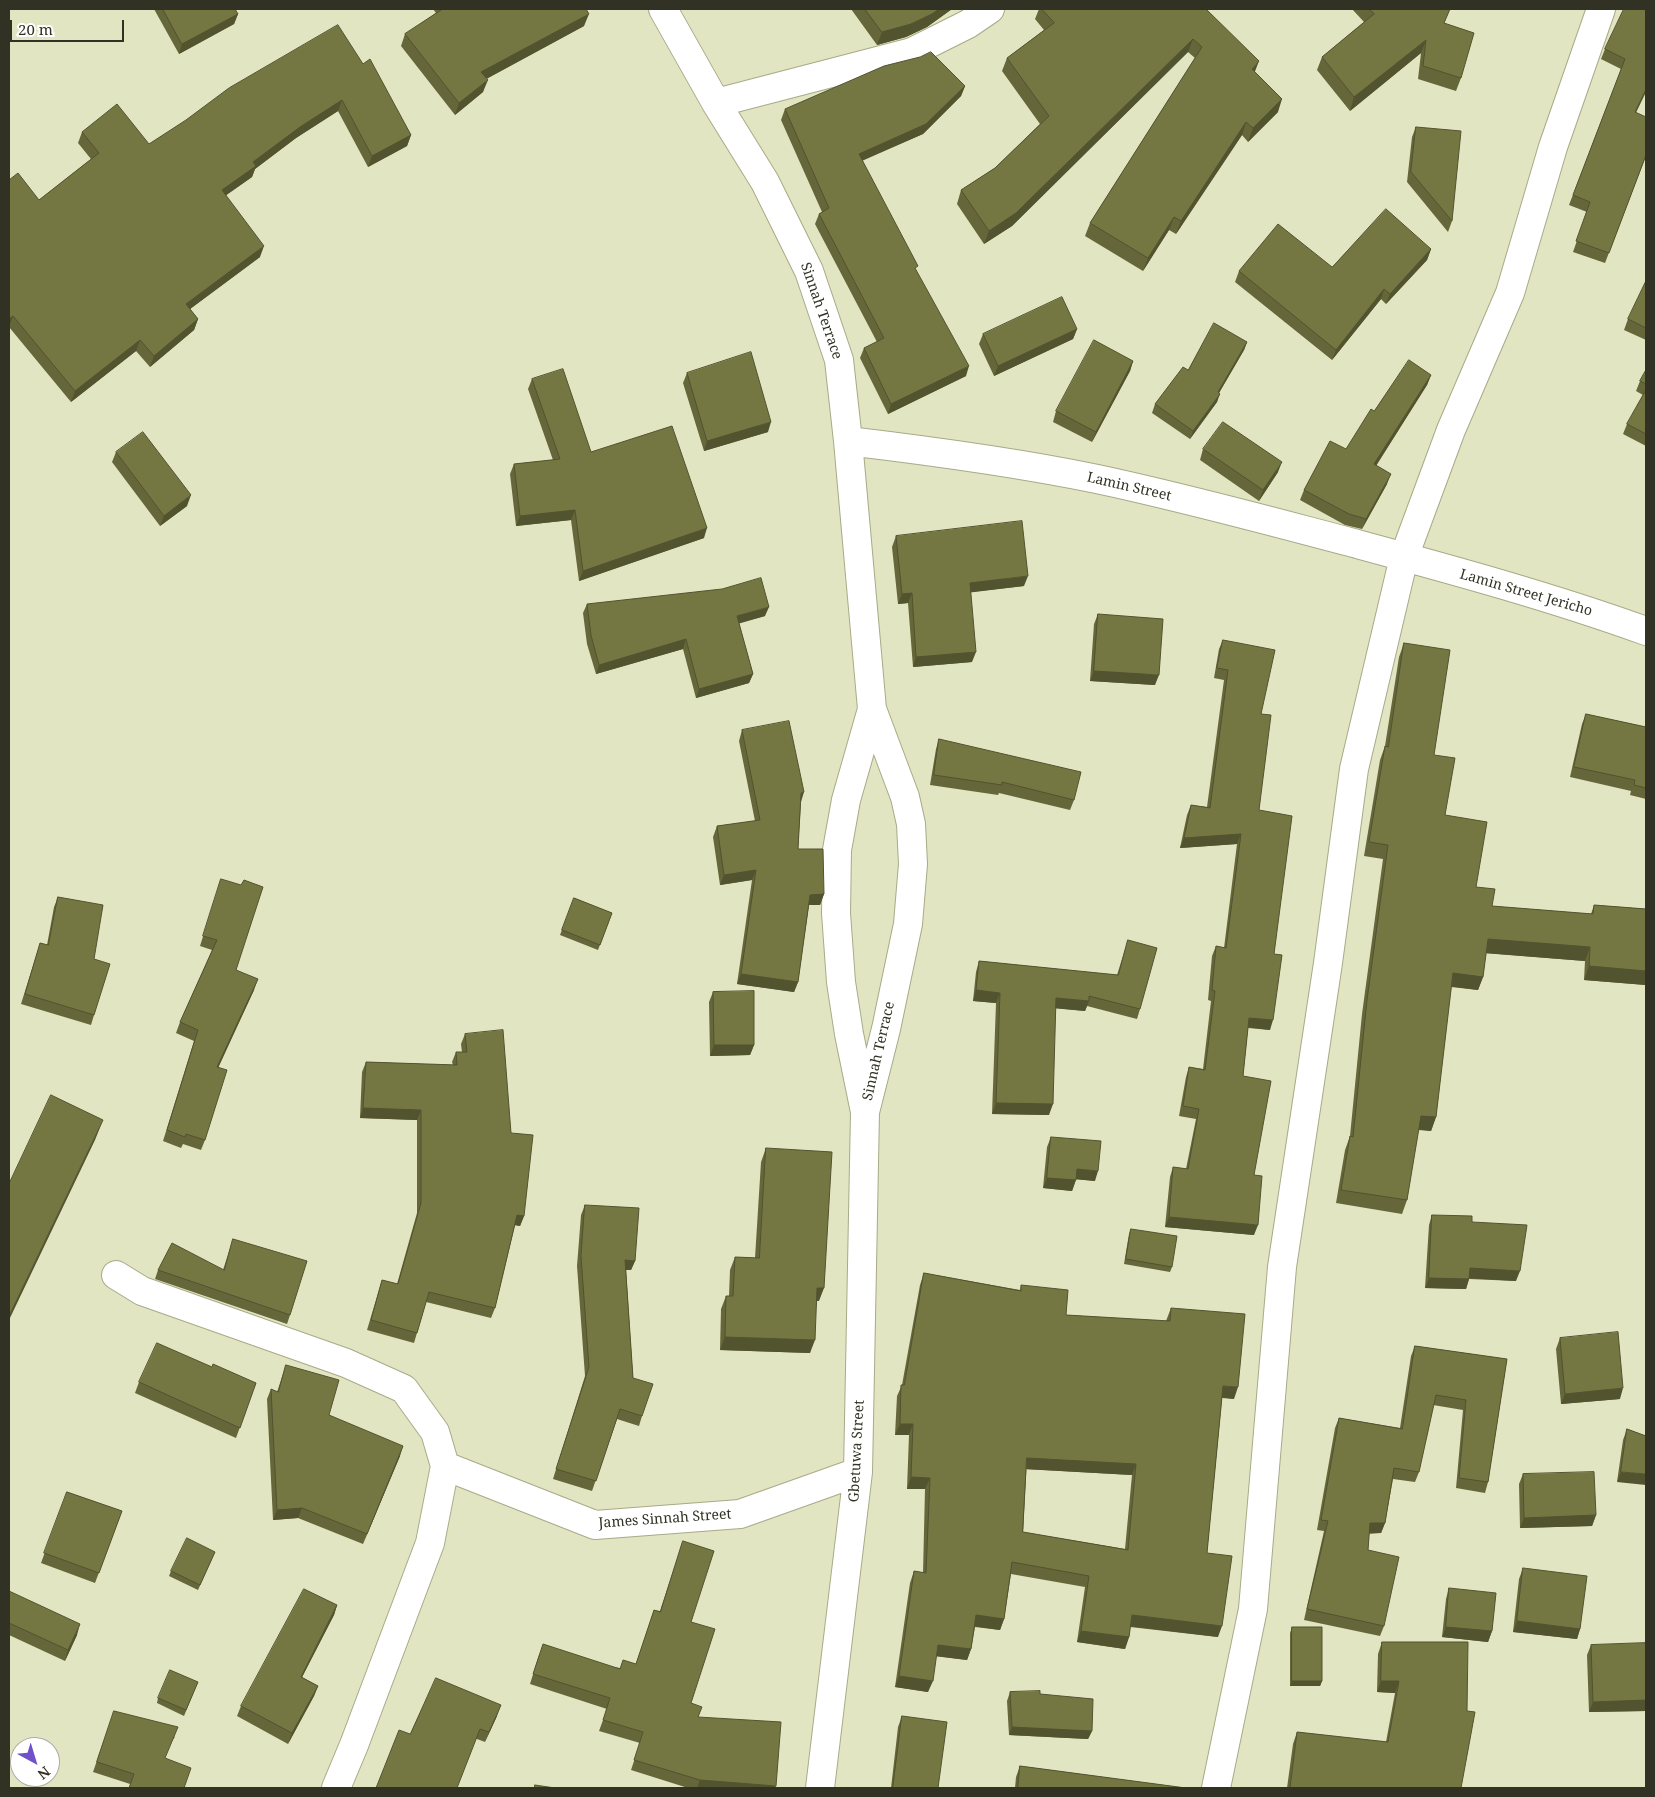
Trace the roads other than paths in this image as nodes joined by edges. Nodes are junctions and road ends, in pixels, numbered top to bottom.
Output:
1 (663, 9) edge
2 (990, 9) edge
3 (1601, 9) edge
4 (716, 103) junction
5 (848, 441) junction
6 (1404, 557) junction
7 (1646, 631) edge
8 (872, 709) junction
9 (865, 1112) junction
10 (116, 1275) dead end
11 (445, 1466) junction
12 (858, 1472) junction
13 (336, 1788) edge
14 (820, 1788) edge
15 (1216, 1788) edge

1 - 4 street, Sinnah Terrace
2 - 4 street
3 - 6 street
4 - 5 street, Sinnah Terrace
5 - 6 street, Lamin Street
5 - 8 street, Sinnah Terrace
6 - 7 street, Lamin Street Jericho
6 - 15 street
8 - 9 street, Sinnah Terrace
8 - 9 street, Sinnah Terrace
9 - 12 street, Gbetuwa Street
10 - 11 street
11 - 12 street, James Sinnah Street
11 - 13 street
12 - 14 street, Gbetuwa Street

